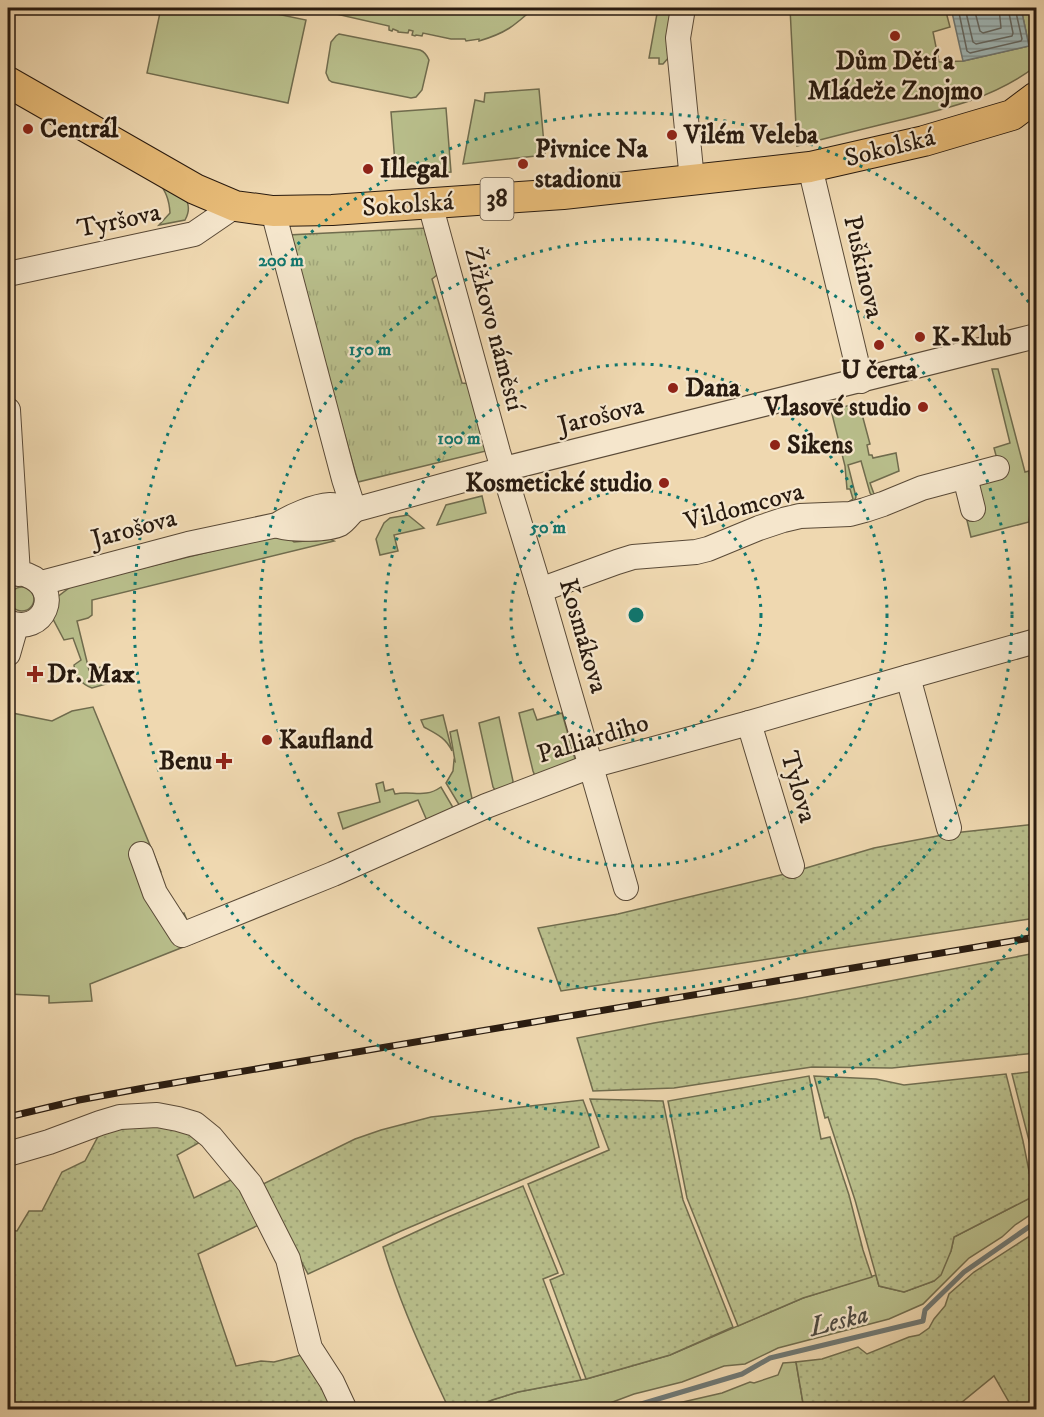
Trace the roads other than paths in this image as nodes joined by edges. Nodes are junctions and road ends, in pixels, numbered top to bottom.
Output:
1 (683, 8) edge
2 (8, 82) edge
3 (1036, 98) edge
4 (1024, 113) edge
5 (810, 167) junction
6 (692, 180) junction
7 (430, 204) junction
8 (235, 206) junction
9 (273, 211) junction
10 (8, 274) edge
11 (1036, 336) edge
12 (861, 381) junction
13 (8, 410) edge
14 (997, 468) dead end
15 (504, 469) junction
16 (965, 477) junction
17 (973, 509) dead end
18 (354, 510) junction
19 (13, 576) edge
20 (41, 583) junction
21 (540, 590) junction
22 (12, 624) edge
23 (1036, 641) edge
24 (8, 654) edge
25 (908, 677) junction
26 (749, 723) junction
27 (591, 766) junction
28 (949, 828) dead end
29 (141, 854) dead end
30 (792, 866) dead end
31 (626, 888) dead end
32 (8, 1154) edge
33 (345, 1410) edge

1 - 6 street
2 - 8 main road, Sokolská / 38
3 - 4 main road, 38
4 - 5 main road, Sokolská / 38
5 - 6 main road, Sokolská / 38
5 - 12 street, Puškinova
6 - 7 main road, Sokolská / 38
7 - 9 main road, Sokolská / 38
7 - 15 street, Žižkovo náměstí
8 - 9 main road, Sokolská / 38
8 - 10 street, Tyršova
9 - 18 street
11 - 12 street, Jarošova
12 - 15 street, Jarošova
13 - 19 street
14 - 16 street, Vildomcova
15 - 18 street, Jarošova
15 - 21 street, Kosmákova
16 - 17 street
16 - 21 street, Vildomcova
18 - 20 street, Jarošova
19 - 20 street
20 - 22 street
21 - 27 street, Kosmákova
22 - 24 street
23 - 25 street, Palliardiho
25 - 26 street, Palliardiho
25 - 28 street
26 - 27 street, Palliardiho
26 - 30 street, Tylova
27 - 29 street, Palliardiho
27 - 31 street, Kosmákova
32 - 33 street

